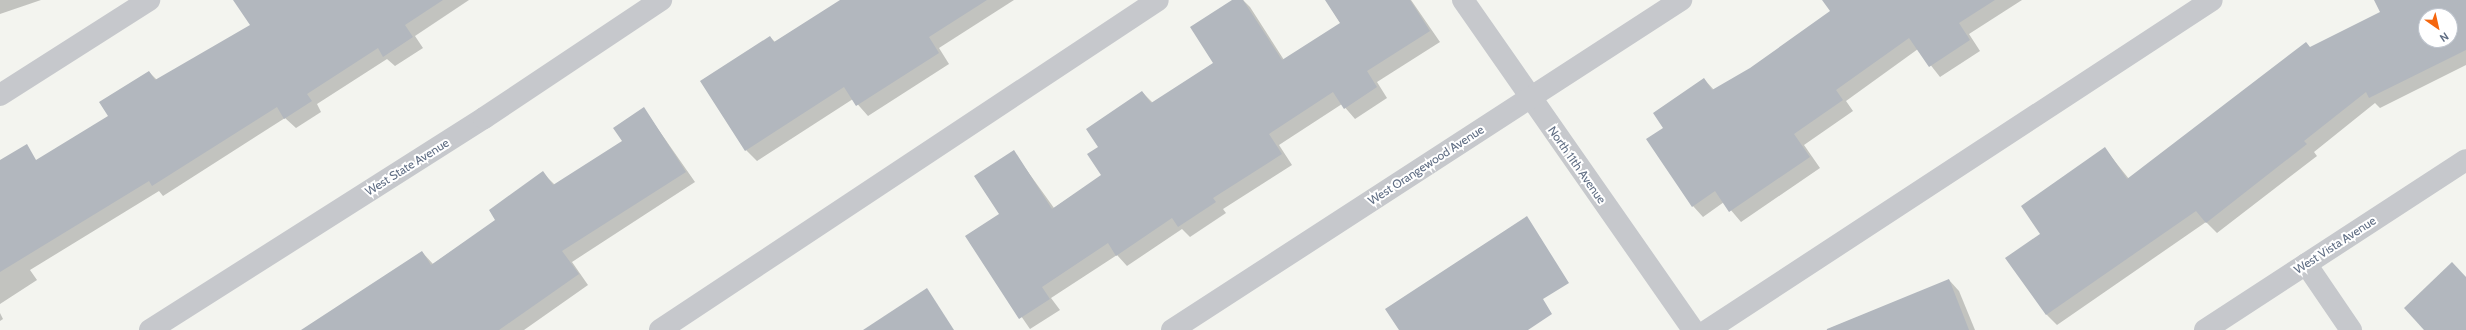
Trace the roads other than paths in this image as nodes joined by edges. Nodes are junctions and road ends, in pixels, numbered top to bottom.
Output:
1 (149, 0) edge
2 (661, 0) edge
3 (1158, 0) edge
4 (1462, 0) edge
5 (1681, 0) edge
6 (2212, 0) edge
7 (0, 95) edge
8 (1530, 98) junction
9 (2466, 160) edge
10 (2306, 264) junction
11 (150, 330) edge
12 (660, 330) edge
13 (1172, 330) edge
14 (1693, 330) edge
15 (1708, 330) edge
16 (2205, 330) edge
17 (2351, 330) edge

1 - 7 street
2 - 11 street, West State Avenue
3 - 12 street
4 - 8 street, North 11th Avenue
5 - 8 street, West Orangewood Avenue
6 - 15 street
8 - 13 street, West Orangewood Avenue
8 - 14 street, North 11th Avenue
9 - 10 street, West Vista Avenue
10 - 16 street, West Vista Avenue
10 - 17 street

